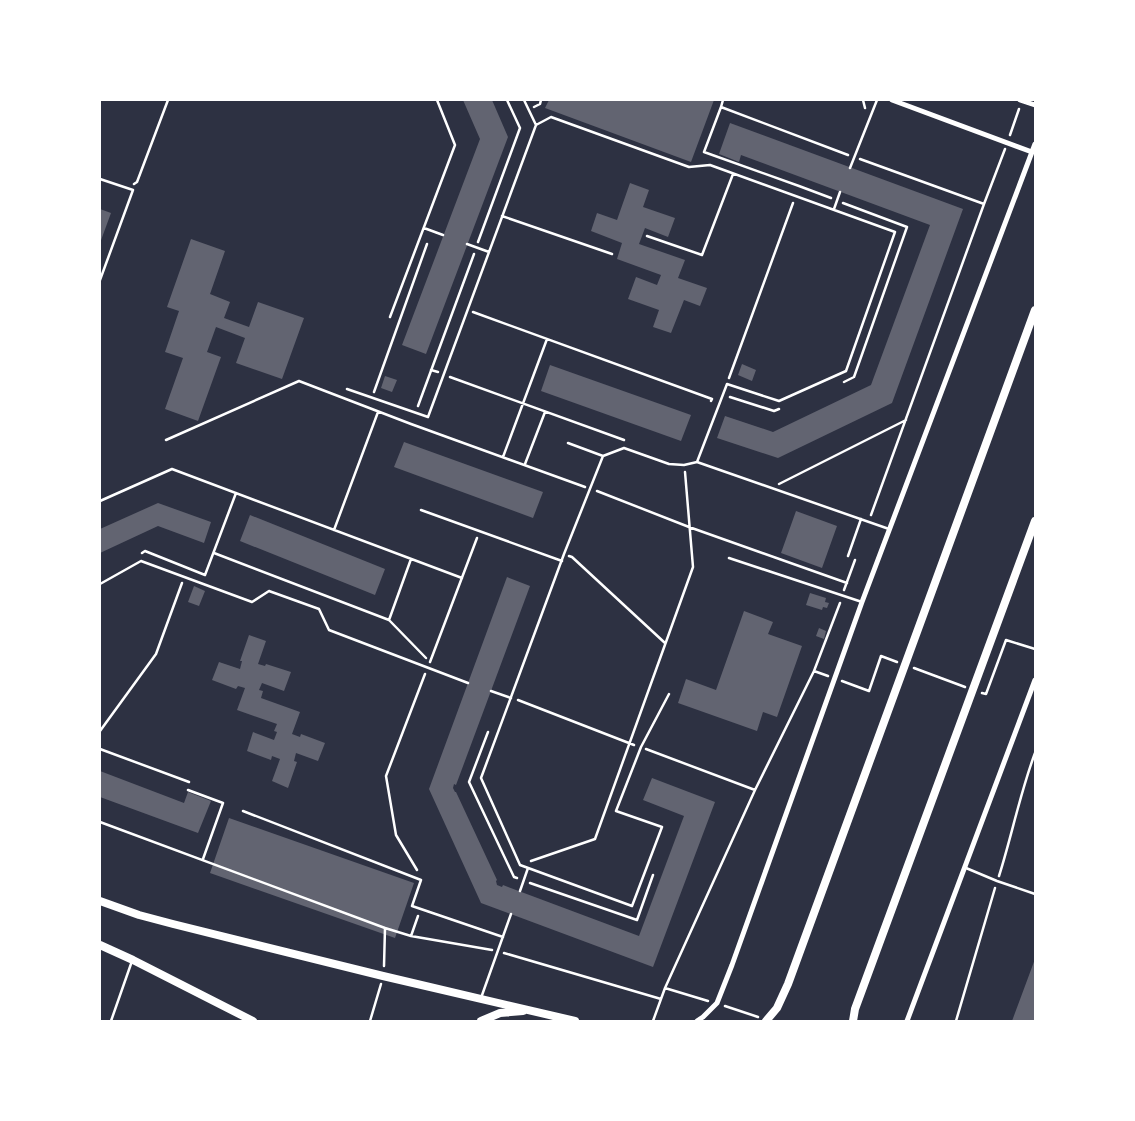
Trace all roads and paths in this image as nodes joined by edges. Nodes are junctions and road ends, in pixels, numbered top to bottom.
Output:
1 (168, 100) edge
2 (437, 100) edge
3 (507, 100) edge
4 (524, 100) edge
5 (877, 100) edge
6 (892, 100) edge
7 (1020, 100) edge
8 (1035, 106) edge
9 (721, 107) dead end
10 (536, 125) junction
11 (1035, 144) edge
12 (1032, 152) junction
13 (850, 168) dead end
14 (733, 174) junction
15 (100, 179) edge
16 (137, 182) dead end
17 (799, 186) junction
18 (840, 192) dead end
19 (795, 197) junction
20 (837, 201) junction
21 (834, 210) junction
22 (502, 216) junction
23 (424, 228) junction
24 (443, 235) dead end
25 (647, 236) dead end
26 (467, 244) dead end
27 (476, 247) junction
28 (489, 252) junction
29 (612, 254) dead end
30 (100, 280) edge
31 (467, 310) junction
32 (1035, 310) edge
33 (390, 318) dead end
34 (547, 339) junction
35 (431, 370) junction
36 (443, 374) junction
37 (727, 384) junction
38 (837, 385) dead end
39 (347, 389) dead end
40 (523, 404) junction
41 (727, 405) dead end
42 (783, 407) dead end
43 (709, 408) dead end
44 (378, 412) junction
45 (545, 412) junction
46 (415, 413) junction
47 (906, 420) dead end
48 (410, 424) junction
49 (166, 440) dead end
50 (624, 440) dead end
51 (568, 443) dead end
52 (603, 456) junction
53 (503, 457) junction
54 (697, 462) junction
55 (524, 465) junction
56 (684, 466) junction
57 (779, 484) dead end
58 (582, 486) junction
59 (590, 488) junction
60 (236, 493) junction
61 (579, 494) dead end
62 (100, 501) edge
63 (421, 510) dead end
64 (861, 519) junction
65 (1035, 521) edge
66 (689, 527) junction
67 (889, 529) junction
68 (334, 530) junction
69 (214, 553) junction
70 (564, 554) junction
71 (848, 556) dead end
72 (729, 558) dead end
73 (411, 559) junction
74 (562, 560) junction
75 (184, 577) junction
76 (847, 583) dead end
77 (100, 584) edge
78 (202, 584) junction
79 (862, 602) junction
80 (389, 620) junction
81 (665, 643) junction
82 (1035, 649) edge
83 (430, 662) junction
84 (905, 665) junction
85 (428, 667) junction
86 (814, 671) dead end
87 (834, 678) junction
88 (1035, 680) edge
89 (468, 683) dead end
90 (973, 690) junction
91 (491, 691) dead end
92 (669, 694) dead end
93 (511, 698) junction
94 (491, 727) dead end
95 (100, 731) edge
96 (100, 749) edge
97 (190, 782) dead end
98 (188, 790) dead end
99 (607, 804) junction
100 (617, 808) junction
101 (243, 811) dead end
102 (100, 822) edge
103 (202, 859) junction
104 (964, 867) junction
105 (527, 868) junction
106 (418, 872) dead end
107 (654, 873) dead end
108 (524, 881) junction
109 (520, 891) dead end
110 (1035, 894) edge
111 (100, 901) edge
112 (420, 909) junction
113 (511, 914) dead end
114 (385, 928) dead end
115 (503, 937) junction
116 (100, 945) edge
117 (498, 951) junction
118 (133, 960) junction
119 (481, 999) junction
120 (661, 999) dead end
121 (530, 1010) junction
122 (111, 1021) edge
123 (251, 1021) edge
124 (481, 1021) edge
125 (575, 1021) edge
126 (696, 1021) edge
127 (766, 1021) edge
128 (853, 1021) edge
129 (907, 1021) edge

1 - 16 path
2 - 23 lane
3 - 27 path
4 - 10 lane
5 - 13 lane
6 - 12 street
7 - 8 street
9 - 17 path
10 - 14 lane
10 - 22 lane
11 - 12 street
12 - 67 street
14 - 19 lane
14 - 25 lane
15 - 30 lane
17 - 19 path
17 - 20 path
18 - 20 lane
19 - 21 lane
19 - 37 path
20 - 21 lane
20 - 38 path
21 - 37 lane
22 - 28 lane
22 - 29 lane
23 - 24 lane
23 - 33 lane
26 - 27 lane
27 - 28 lane
27 - 35 path
28 - 31 lane
31 - 34 path
31 - 36 lane
32 - 84 main road
34 - 40 path
34 - 43 path
35 - 36 path
35 - 46 path
36 - 40 path
36 - 46 lane
37 - 54 lane
39 - 46 lane
40 - 45 path
40 - 53 path
41 - 42 path
44 - 48 path
44 - 49 path
44 - 68 path
45 - 50 path
45 - 55 path
46 - 48 path
47 - 57 path
48 - 53 path
51 - 52 lane
52 - 56 lane
52 - 59 lane
53 - 55 path
54 - 56 lane
54 - 64 lane
55 - 58 path
56 - 66 path
58 - 59 path
58 - 61 path
59 - 66 path
59 - 70 lane
60 - 62 path
60 - 68 path
60 - 69 path
63 - 74 lane
64 - 67 lane
64 - 71 lane
65 - 90 main road
66 - 76 path
66 - 81 path
67 - 79 street
68 - 73 path
69 - 78 path
69 - 80 path
70 - 74 lane
70 - 81 path
72 - 79 lane
73 - 80 path
73 - 83 path
74 - 93 lane
75 - 77 lane
75 - 78 lane
75 - 95 path
78 - 85 lane
79 - 87 street
80 - 83 path
81 - 99 path
82 - 90 path
83 - 85 path
84 - 87 path
84 - 90 path
84 - 127 main road
85 - 89 lane
85 - 106 path
86 - 87 path
87 - 126 street
88 - 104 street
90 - 128 main road
91 - 93 lane
92 - 100 lane
93 - 105 lane
94 - 108 path
96 - 97 lane
98 - 103 path
99 - 100 path
99 - 105 path
100 - 105 lane
101 - 112 lane
102 - 103 path
103 - 114 path
104 - 110 lane
104 - 129 street
105 - 108 lane
107 - 108 path
108 - 109 lane
111 - 119 main road
112 - 115 lane
112 - 117 path
113 - 115 lane
115 - 117 lane
116 - 118 main road
117 - 119 lane
117 - 120 path
118 - 122 lane
118 - 123 main road
119 - 121 main road
121 - 124 main road
121 - 125 main road

